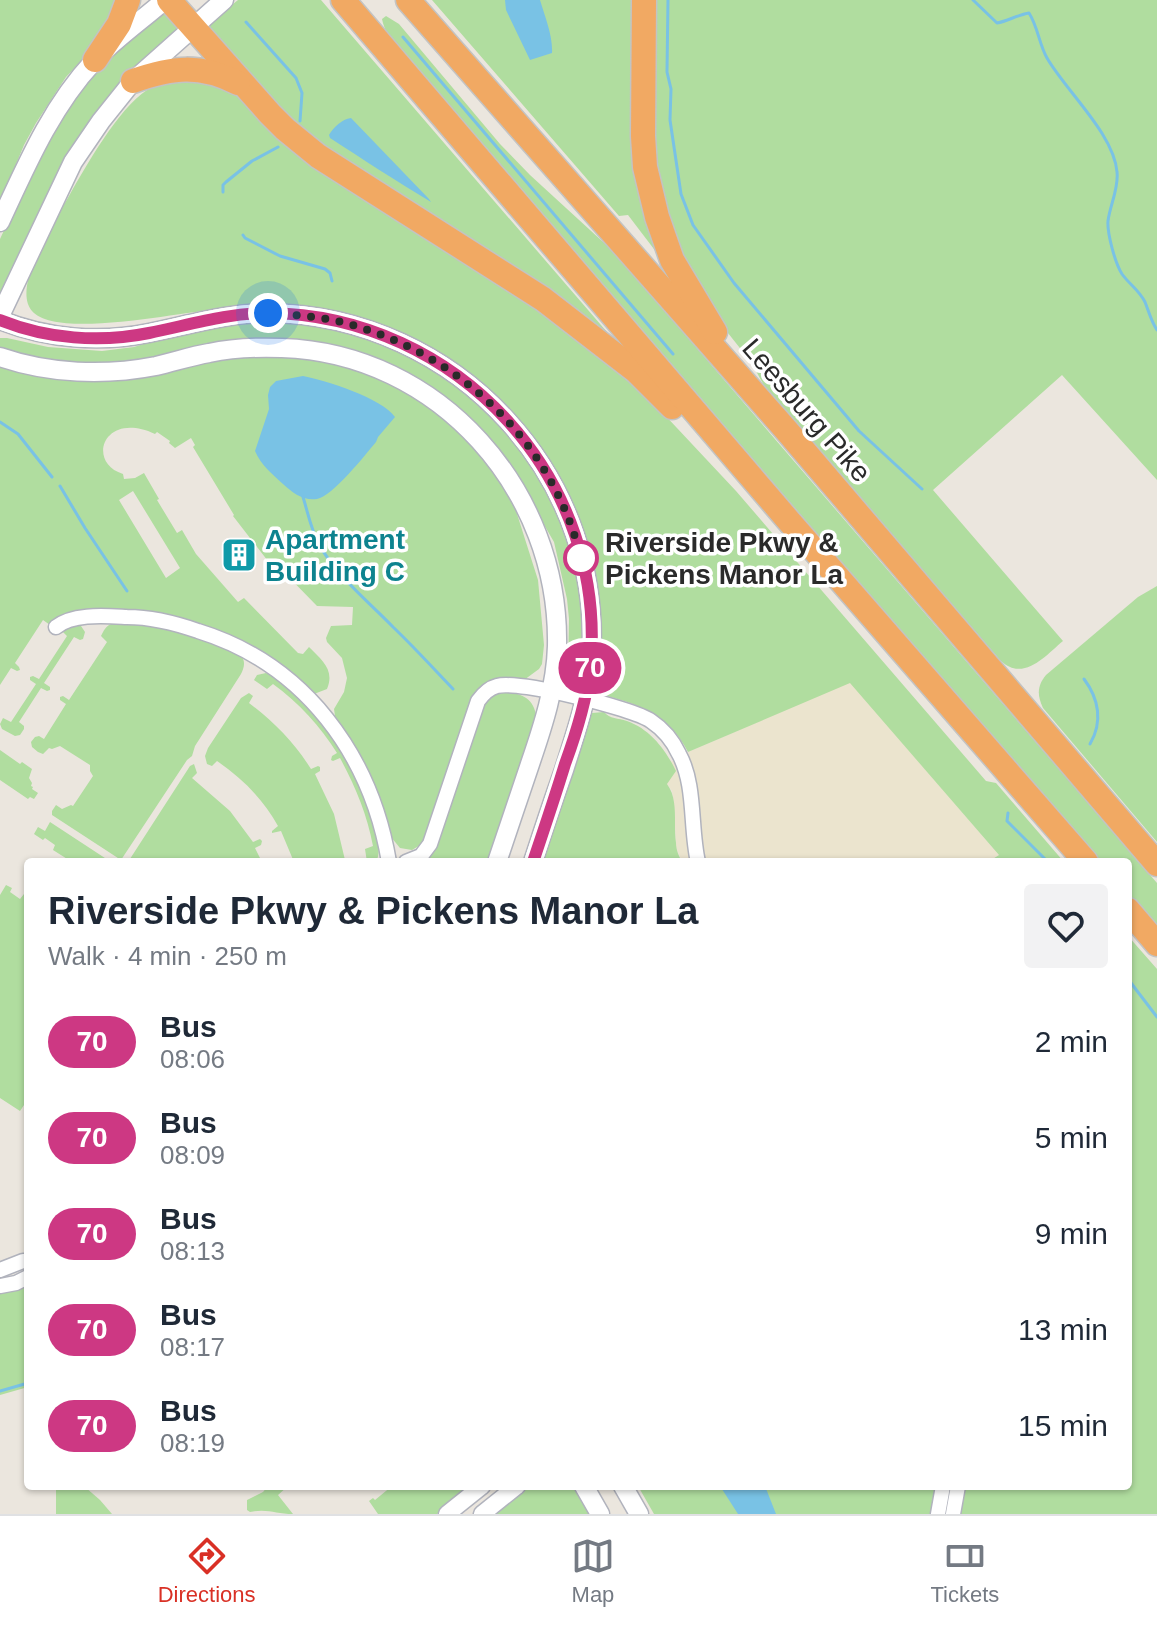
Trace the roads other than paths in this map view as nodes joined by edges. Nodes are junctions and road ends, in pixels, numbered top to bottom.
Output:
1 (128, 0) edge
2 (167, 0) edge
3 (224, 0) edge
4 (343, 0) edge
5 (408, 0) edge
6 (644, 0) edge
7 (193, 27) junction
8 (95, 60) junction
9 (133, 81) junction
10 (246, 87) junction
11 (0, 222) edge
12 (0, 318) edge
13 (0, 357) edge
14 (787, 431) junction
15 (788, 520) junction
16 (56, 627) dead end
17 (551, 692) junction
18 (584, 699) junction
19 (388, 858) edge
20 (416, 858) edge
21 (498, 858) edge
22 (534, 858) edge
23 (697, 858) edge
24 (1083, 858) edge
25 (1157, 864) edge
26 (1132, 915) edge
27 (1157, 944) edge
28 (24, 1261) edge
29 (0, 1270) edge
30 (24, 1279) edge
31 (0, 1286) edge
32 (477, 1490) edge
33 (512, 1490) edge
34 (586, 1490) edge
35 (625, 1490) edge
36 (942, 1490) edge
37 (957, 1490) edge
38 (447, 1514) edge
39 (482, 1514) edge
40 (600, 1514) edge
41 (639, 1514) edge
42 (938, 1514) edge
43 (953, 1514) edge

1 - 8 highway
2 - 7 highway
2 - 8 main road
3 - 7 main road
4 - 15 highway
5 - 14 highway, Leesburg Pike
6 - 14 highway
7 - 9 main road
7 - 10 highway
8 - 11 main road
9 - 10 highway
9 - 12 main road
10 - 15 highway
12 - 18 main road
13 - 17 main road
14 - 25 highway, Leesburg Pike
15 - 24 highway
16 - 19 street
17 - 18 street
17 - 20 street
17 - 21 main road
18 - 22 main road
18 - 23 street
26 - 27 highway
28 - 29 street
30 - 31 street
32 - 38 street
33 - 39 street
34 - 40 main road
35 - 41 main road
36 - 42 street
37 - 43 street

